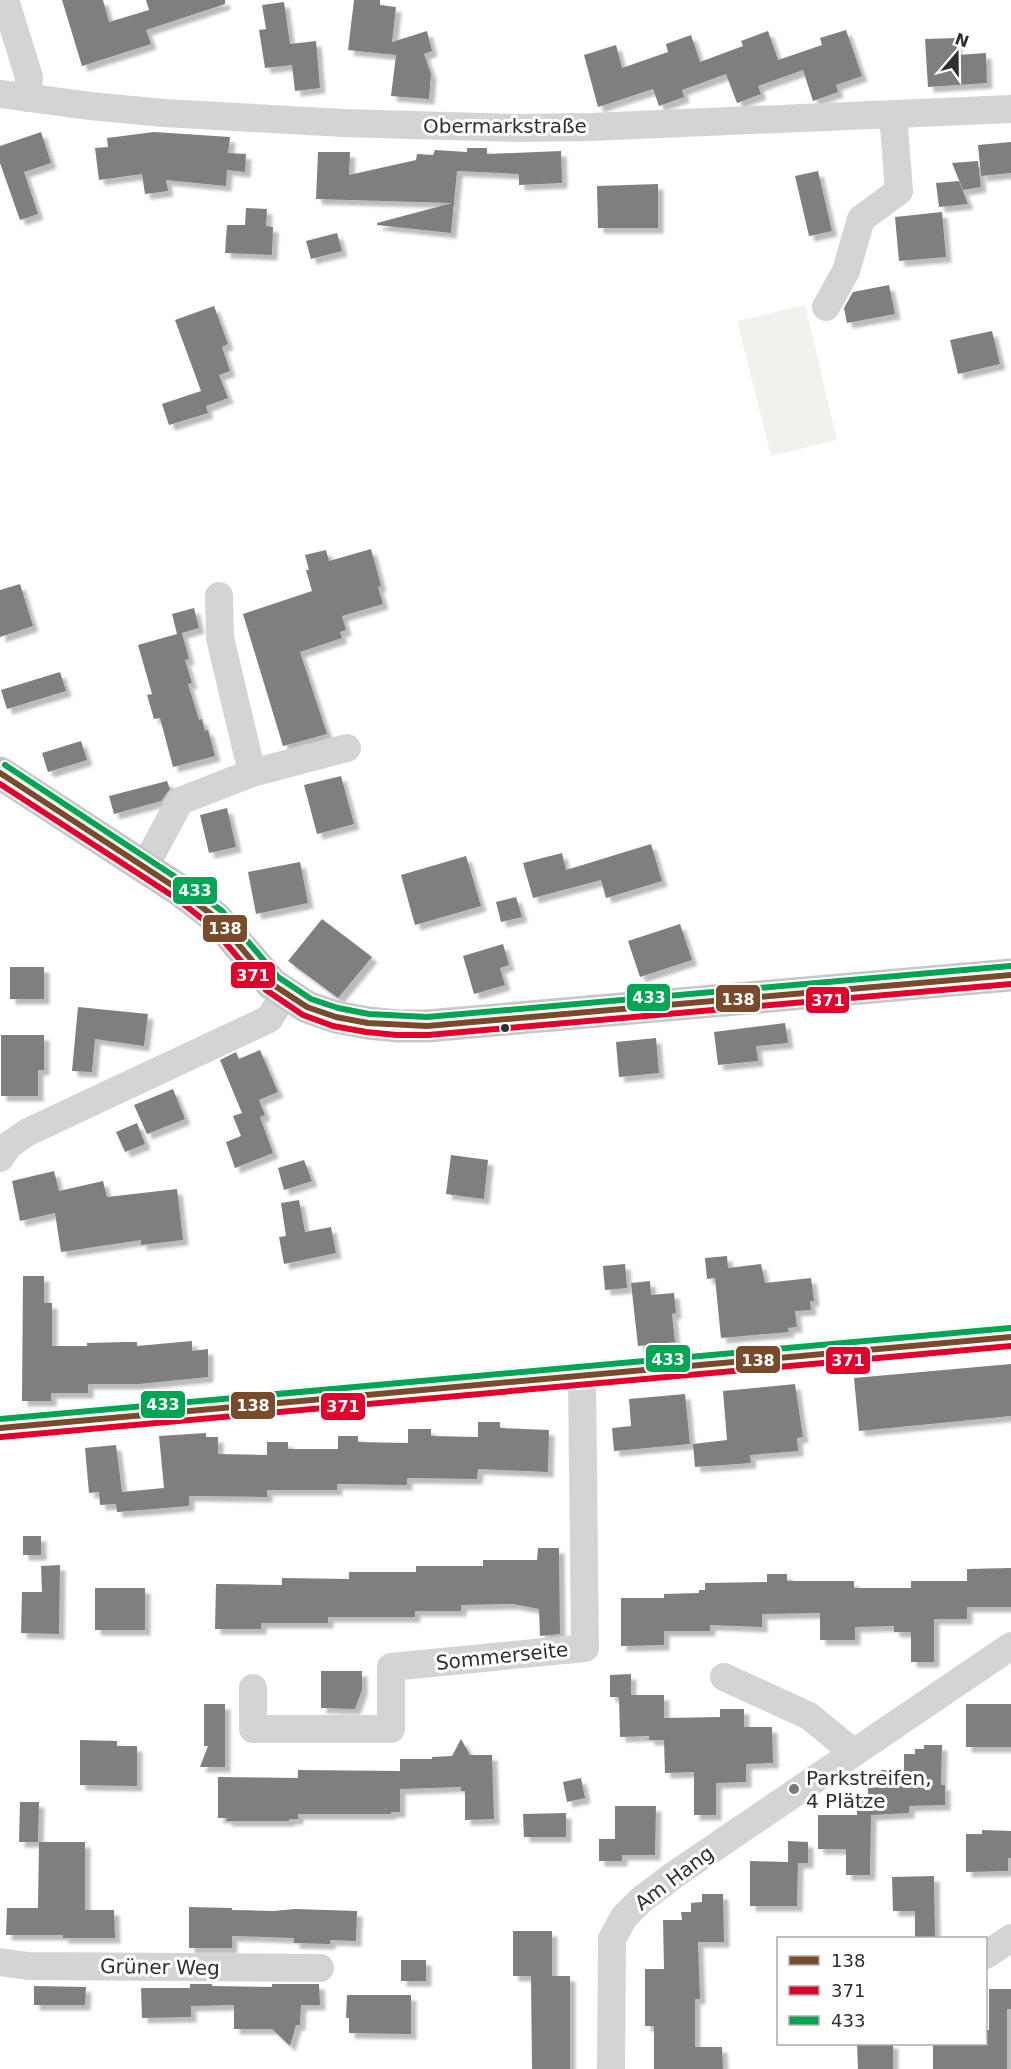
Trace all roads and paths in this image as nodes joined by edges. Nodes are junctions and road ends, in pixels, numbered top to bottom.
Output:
1 (5, 0) edge
2 (14, 96) edge
3 (1011, 110) edge
4 (893, 114) junction
5 (826, 307) dead end
6 (219, 596) dead end
7 (347, 748) dead end
8 (0, 773) edge
9 (252, 773) junction
10 (145, 866) junction
11 (1011, 975) edge
12 (285, 994) junction
13 (0, 1158) edge
14 (1011, 1337) edge
15 (582, 1377) junction
16 (0, 1428) edge
17 (1011, 1646) edge
18 (723, 1677) dead end
19 (253, 1688) dead end
20 (853, 1752) junction
21 (1011, 1938) edge
22 (987, 1954) edge
23 (0, 1962) edge
24 (320, 1968) dead end
25 (611, 2069) edge

1 - 2 street
2 - 4 street, Obermarkstraße
3 - 4 street, Obermarkstraße
4 - 5 street
6 - 9 street
7 - 9 street
8 - 10 main road
9 - 10 street
10 - 12 main road
11 - 12 main road
12 - 13 street
14 - 15 street
15 - 16 street
15 - 19 street, Sommerseite
17 - 20 street, Am Hang
18 - 20 street
20 - 25 street, Am Hang
21 - 22 street
23 - 24 street, Grüner Weg

